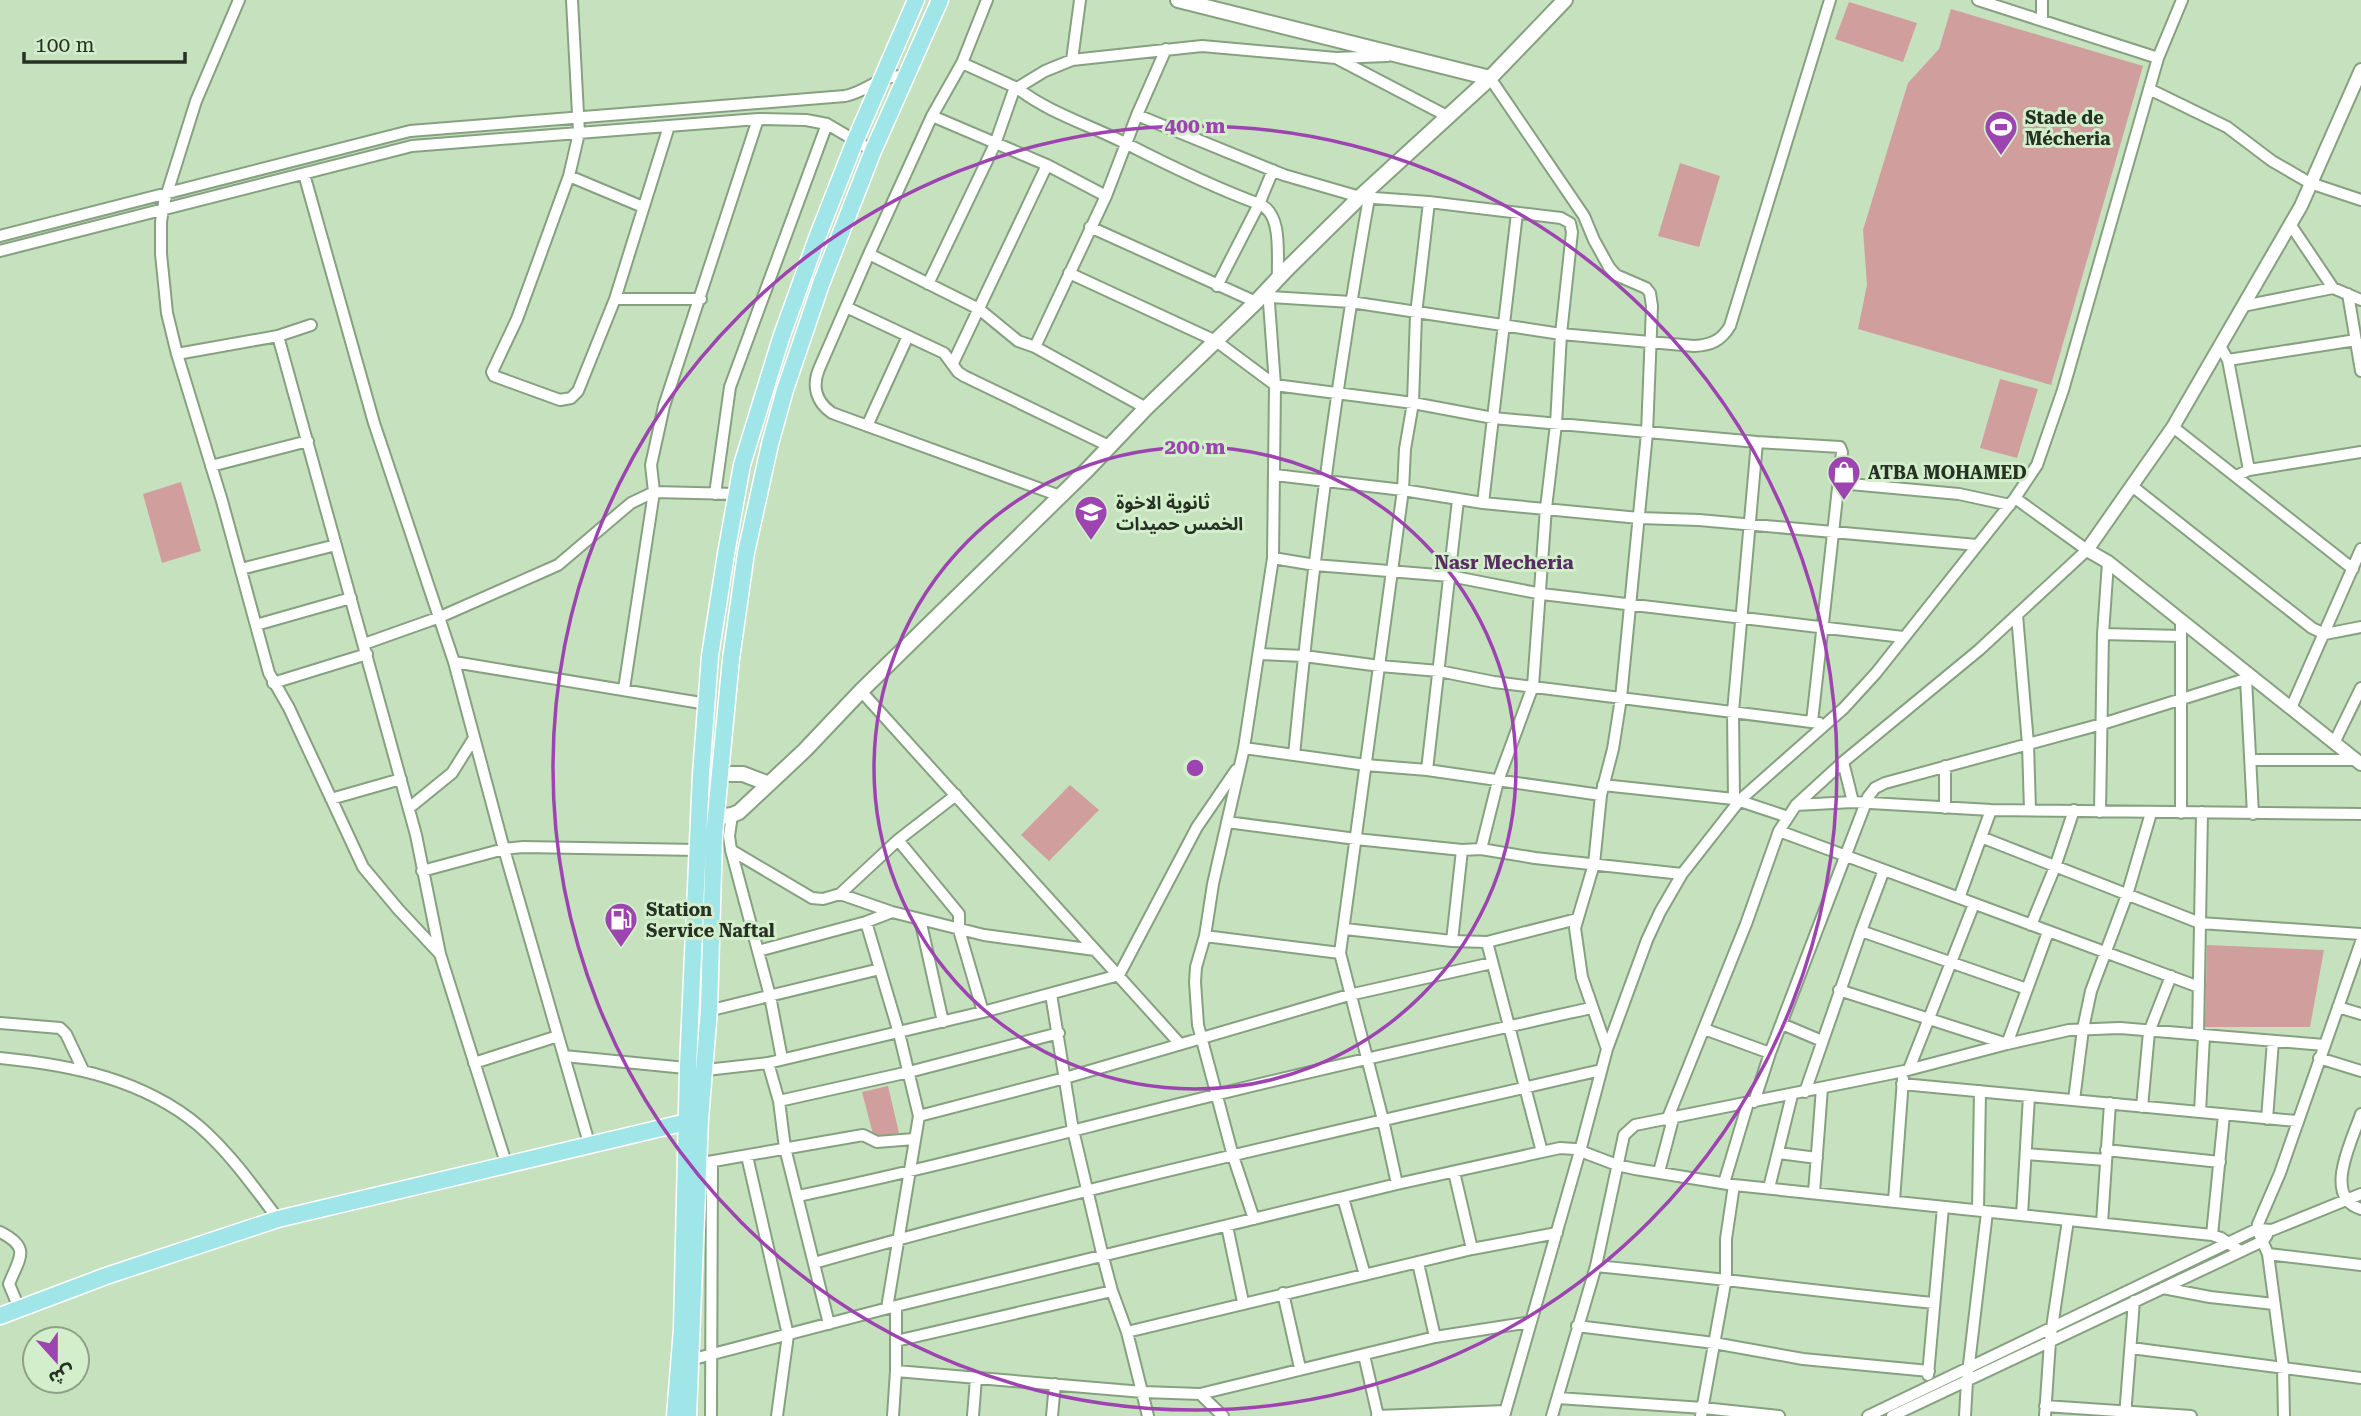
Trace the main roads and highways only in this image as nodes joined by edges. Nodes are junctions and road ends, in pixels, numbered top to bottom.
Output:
1 (916, 0) edge
2 (940, 0) edge
3 (1178, 0) edge
4 (1565, 0) edge
5 (1490, 78) junction
6 (722, 773) junction
7 (701, 774) junction
8 (769, 784) junction
9 (724, 817) junction
10 (699, 819) junction
11 (693, 1120) junction
12 (0, 1316) edge
13 (685, 1361) junction
14 (675, 1416) edge
15 (688, 1416) edge

1 - 7 main road
2 - 6 main road
3 - 5 main road
4 - 5 main road
5 - 8 main road
6 - 7 main road
6 - 8 main road
6 - 9 main road
7 - 10 main road
8 - 9 main road
9 - 10 main road
9 - 11 main road
10 - 11 main road
11 - 12 main road
11 - 13 main road
11 - 13 main road
13 - 14 main road
13 - 15 main road

